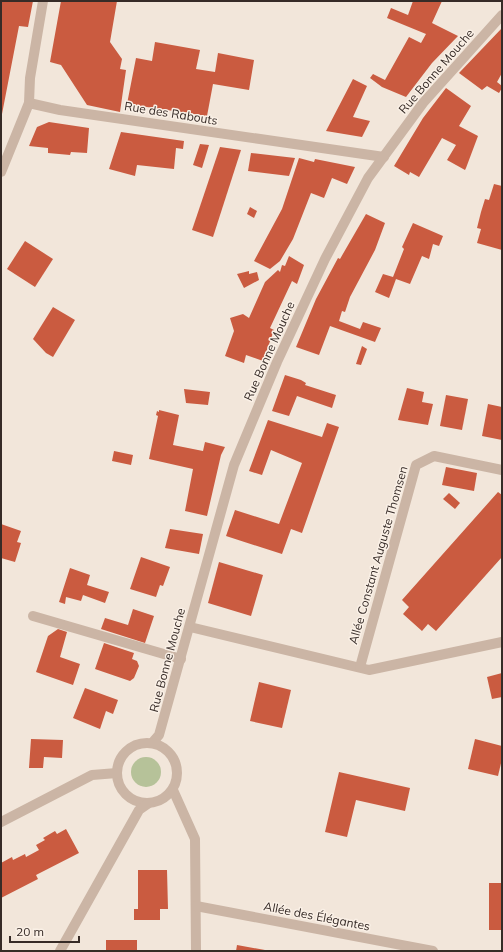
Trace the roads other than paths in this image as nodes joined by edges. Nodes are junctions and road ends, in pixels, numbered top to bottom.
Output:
1 (43, 1) edge
2 (502, 15) edge
3 (29, 103) junction
4 (384, 157) junction
5 (1, 172) edge
6 (502, 470) edge
7 (33, 616) dead end
8 (190, 627) junction
9 (502, 642) edge
10 (181, 659) junction
11 (360, 667) junction
12 (152, 743) junction
13 (117, 773) junction
14 (173, 790) junction
15 (149, 803) junction
16 (1, 822) edge
17 (196, 906) junction
18 (60, 951) edge
19 (196, 951) edge
20 (433, 951) edge

1 - 3 street
2 - 4 street, Rue Bonne Mouche
3 - 4 street, Rue des Rabouts
3 - 5 street
4 - 8 street, Rue Bonne Mouche
6 - 11 street, Allée Constant Auguste Thomsen
7 - 10 street
8 - 10 street, Rue Bonne Mouche
8 - 11 street
9 - 11 street
10 - 12 street, Rue Bonne Mouche
12 - 13 street
12 - 14 street
13 - 15 street
13 - 16 street
14 - 15 street
14 - 17 street
15 - 18 street
17 - 19 street
17 - 20 street, Allée des Élégantes

